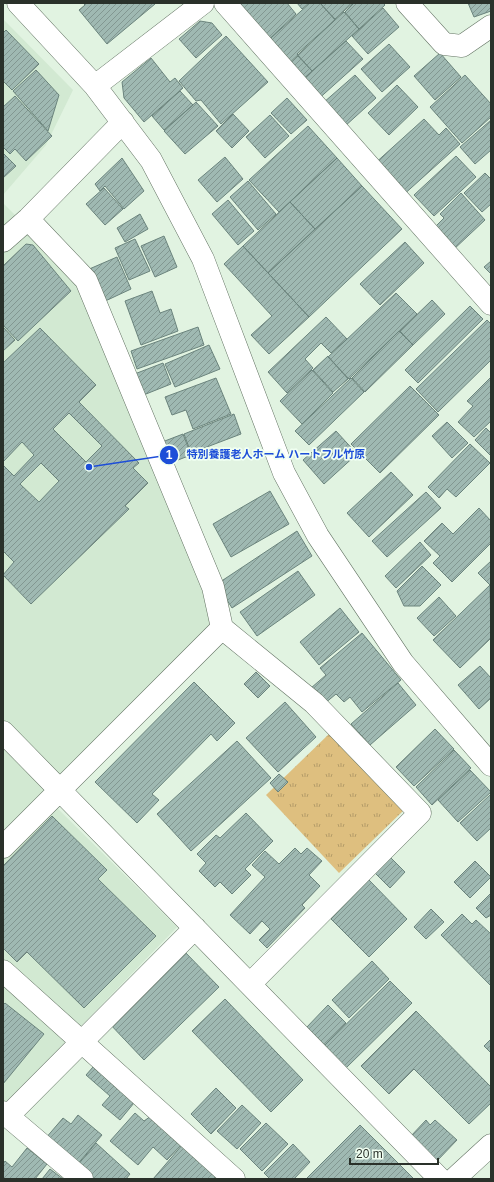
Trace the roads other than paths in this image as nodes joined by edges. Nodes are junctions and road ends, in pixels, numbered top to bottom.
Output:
1 (18, 3) edge
2 (203, 3) edge
3 (225, 3) edge
4 (407, 3) edge
5 (491, 26) edge
6 (95, 86) junction
7 (123, 122) junction
8 (28, 219) junction
9 (3, 241) edge
10 (491, 304) edge
11 (222, 628) junction
12 (3, 732) edge
13 (491, 765) edge
14 (60, 790) junction
15 (3, 847) edge
16 (195, 928) junction
17 (3, 971) edge
18 (250, 984) junction
19 (81, 1042) junction
20 (5, 1114) edge
21 (491, 1145) edge
22 (82, 1179) edge
23 (234, 1179) edge
24 (440, 1179) edge
25 (454, 1179) edge

1 - 6 street
2 - 6 street
3 - 10 street
4 - 5 street
6 - 7 street
7 - 8 street
7 - 13 street
8 - 9 street
8 - 11 street
11 - 14 street
11 - 18 street
12 - 14 street
14 - 15 street
14 - 16 street
16 - 18 street
16 - 19 street
17 - 19 street
18 - 24 street
19 - 20 street
19 - 23 street
20 - 22 street
21 - 25 street

